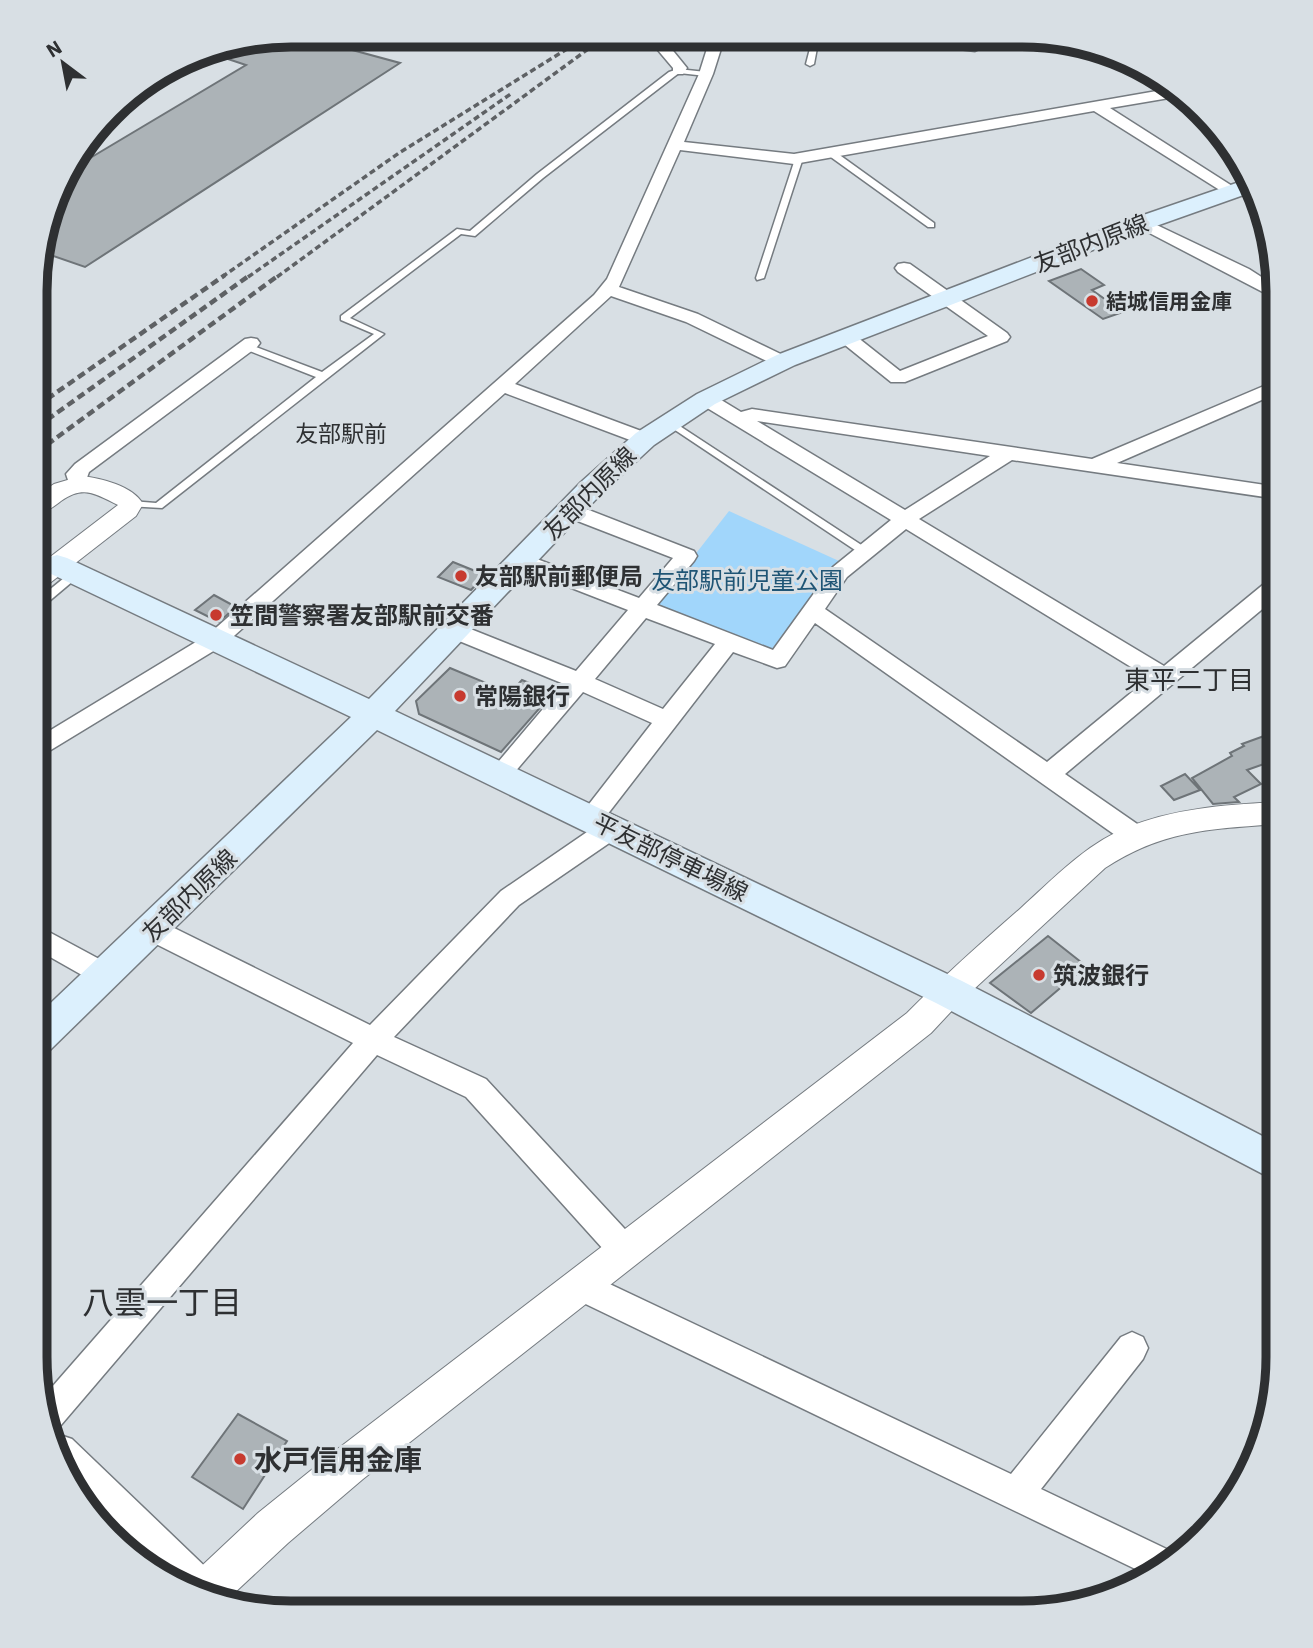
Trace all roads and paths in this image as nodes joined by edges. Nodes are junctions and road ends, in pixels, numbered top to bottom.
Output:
1 (664, 47) edge
2 (715, 47) edge
3 (814, 47) edge
4 (959, 47) edge
5 (975, 49) dead end
6 (810, 64) dead end
7 (678, 71) junction
8 (706, 74) junction
9 (1165, 94) edge
10 (1098, 107) junction
11 (673, 145) junction
12 (831, 153) junction
13 (799, 158) junction
14 (1241, 188) edge
15 (1142, 223) junction
16 (931, 225) dead end
17 (904, 268) dead end
18 (760, 278) dead end
19 (1266, 287) edge
20 (608, 289) junction
21 (948, 298) junction
22 (846, 337) junction
23 (248, 345) joint
24 (783, 362) junction
25 (323, 376) junction
26 (503, 386) junction
27 (1266, 391) edge
28 (706, 399) junction
29 (740, 419) junction
30 (669, 422) junction
31 (645, 439) junction
32 (1009, 453) junction
33 (1096, 466) junction
34 (77, 482) junction
35 (1266, 491) edge
36 (47, 499) edge
37 (131, 504) junction
38 (569, 510) junction
39 (904, 520) junction
40 (865, 552) junction
41 (522, 561) junction
42 (51, 568) edge
43 (1266, 594) edge
44 (642, 609) junction
45 (814, 612) junction
46 (455, 631) junction
47 (217, 639) junction
48 (728, 643) junction
49 (1166, 678) junction
50 (579, 681) junction
51 (374, 714) junction
52 (667, 720) junction
53 (47, 743) edge
54 (500, 774) junction
55 (1049, 774) junction
56 (1266, 814) edge
57 (601, 823) junction
58 (1134, 835) junction
59 (153, 930) junction
60 (47, 942) edge
61 (105, 975) junction
62 (949, 992) junction
63 (47, 1030) edge
64 (373, 1040) junction
65 (1265, 1157) edge
66 (624, 1250) junction
67 (580, 1284) junction
68 (1132, 1348) dead end
69 (54, 1409) edge
70 (72, 1462) edge
71 (1016, 1494) junction
72 (1156, 1561) edge
73 (199, 1582) edge
74 (209, 1586) edge

1 - 7 street
2 - 8 street
3 - 6 lane
4 - 5 lane
7 - 8 lane
7 - 25 lane
8 - 11 street
9 - 10 street
10 - 12 street
10 - 14 street
11 - 13 street
11 - 20 street
12 - 13 street
12 - 16 lane
13 - 18 lane
14 - 15 main road, 友部内原線
15 - 19 street
15 - 21 main road, 友部内原線
17 - 21 street
20 - 24 street
20 - 26 street
21 - 22 main road, 友部内原線
21 - 22 street
22 - 24 main road, 友部内原線
23 - 25 lane
23 - 34 street
24 - 28 main road, 友部内原線
25 - 37 lane
26 - 31 street
26 - 47 street
27 - 33 street
28 - 29 street
28 - 30 main road, 友部内原線
29 - 32 street
29 - 39 street
30 - 31 main road, 友部内原線
30 - 40 lane
31 - 38 main road, 友部内原線
32 - 33 street
32 - 39 street
33 - 35 street
34 - 36 street
34 - 37 street
37 - 42 street
38 - 41 main road, 友部内原線
38 - 44 street
39 - 40 street
39 - 49 street
40 - 45 street
41 - 44 street
41 - 46 main road, 友部内原線
42 - 47 main road, 平友部停車場線
43 - 49 street
44 - 48 street
44 - 50 street
45 - 48 street
45 - 55 street
46 - 50 street
46 - 51 main road, 友部内原線
47 - 51 main road, 平友部停車場線
47 - 53 street
48 - 52 street
49 - 55 street
50 - 52 street
50 - 54 street
51 - 54 main road, 平友部停車場線
51 - 59 main road, 友部内原線
52 - 57 street
54 - 57 main road, 平友部停車場線
55 - 58 street
56 - 58 street
57 - 62 main road, 平友部停車場線
57 - 64 street
58 - 62 street
59 - 61 main road, 友部内原線
59 - 64 street
60 - 61 street
61 - 63 main road, 友部内原線
62 - 65 main road, 平友部停車場線
62 - 66 street
64 - 66 street
64 - 69 street
66 - 67 street
67 - 71 street
67 - 74 street
68 - 71 street
70 - 73 street
71 - 72 street

